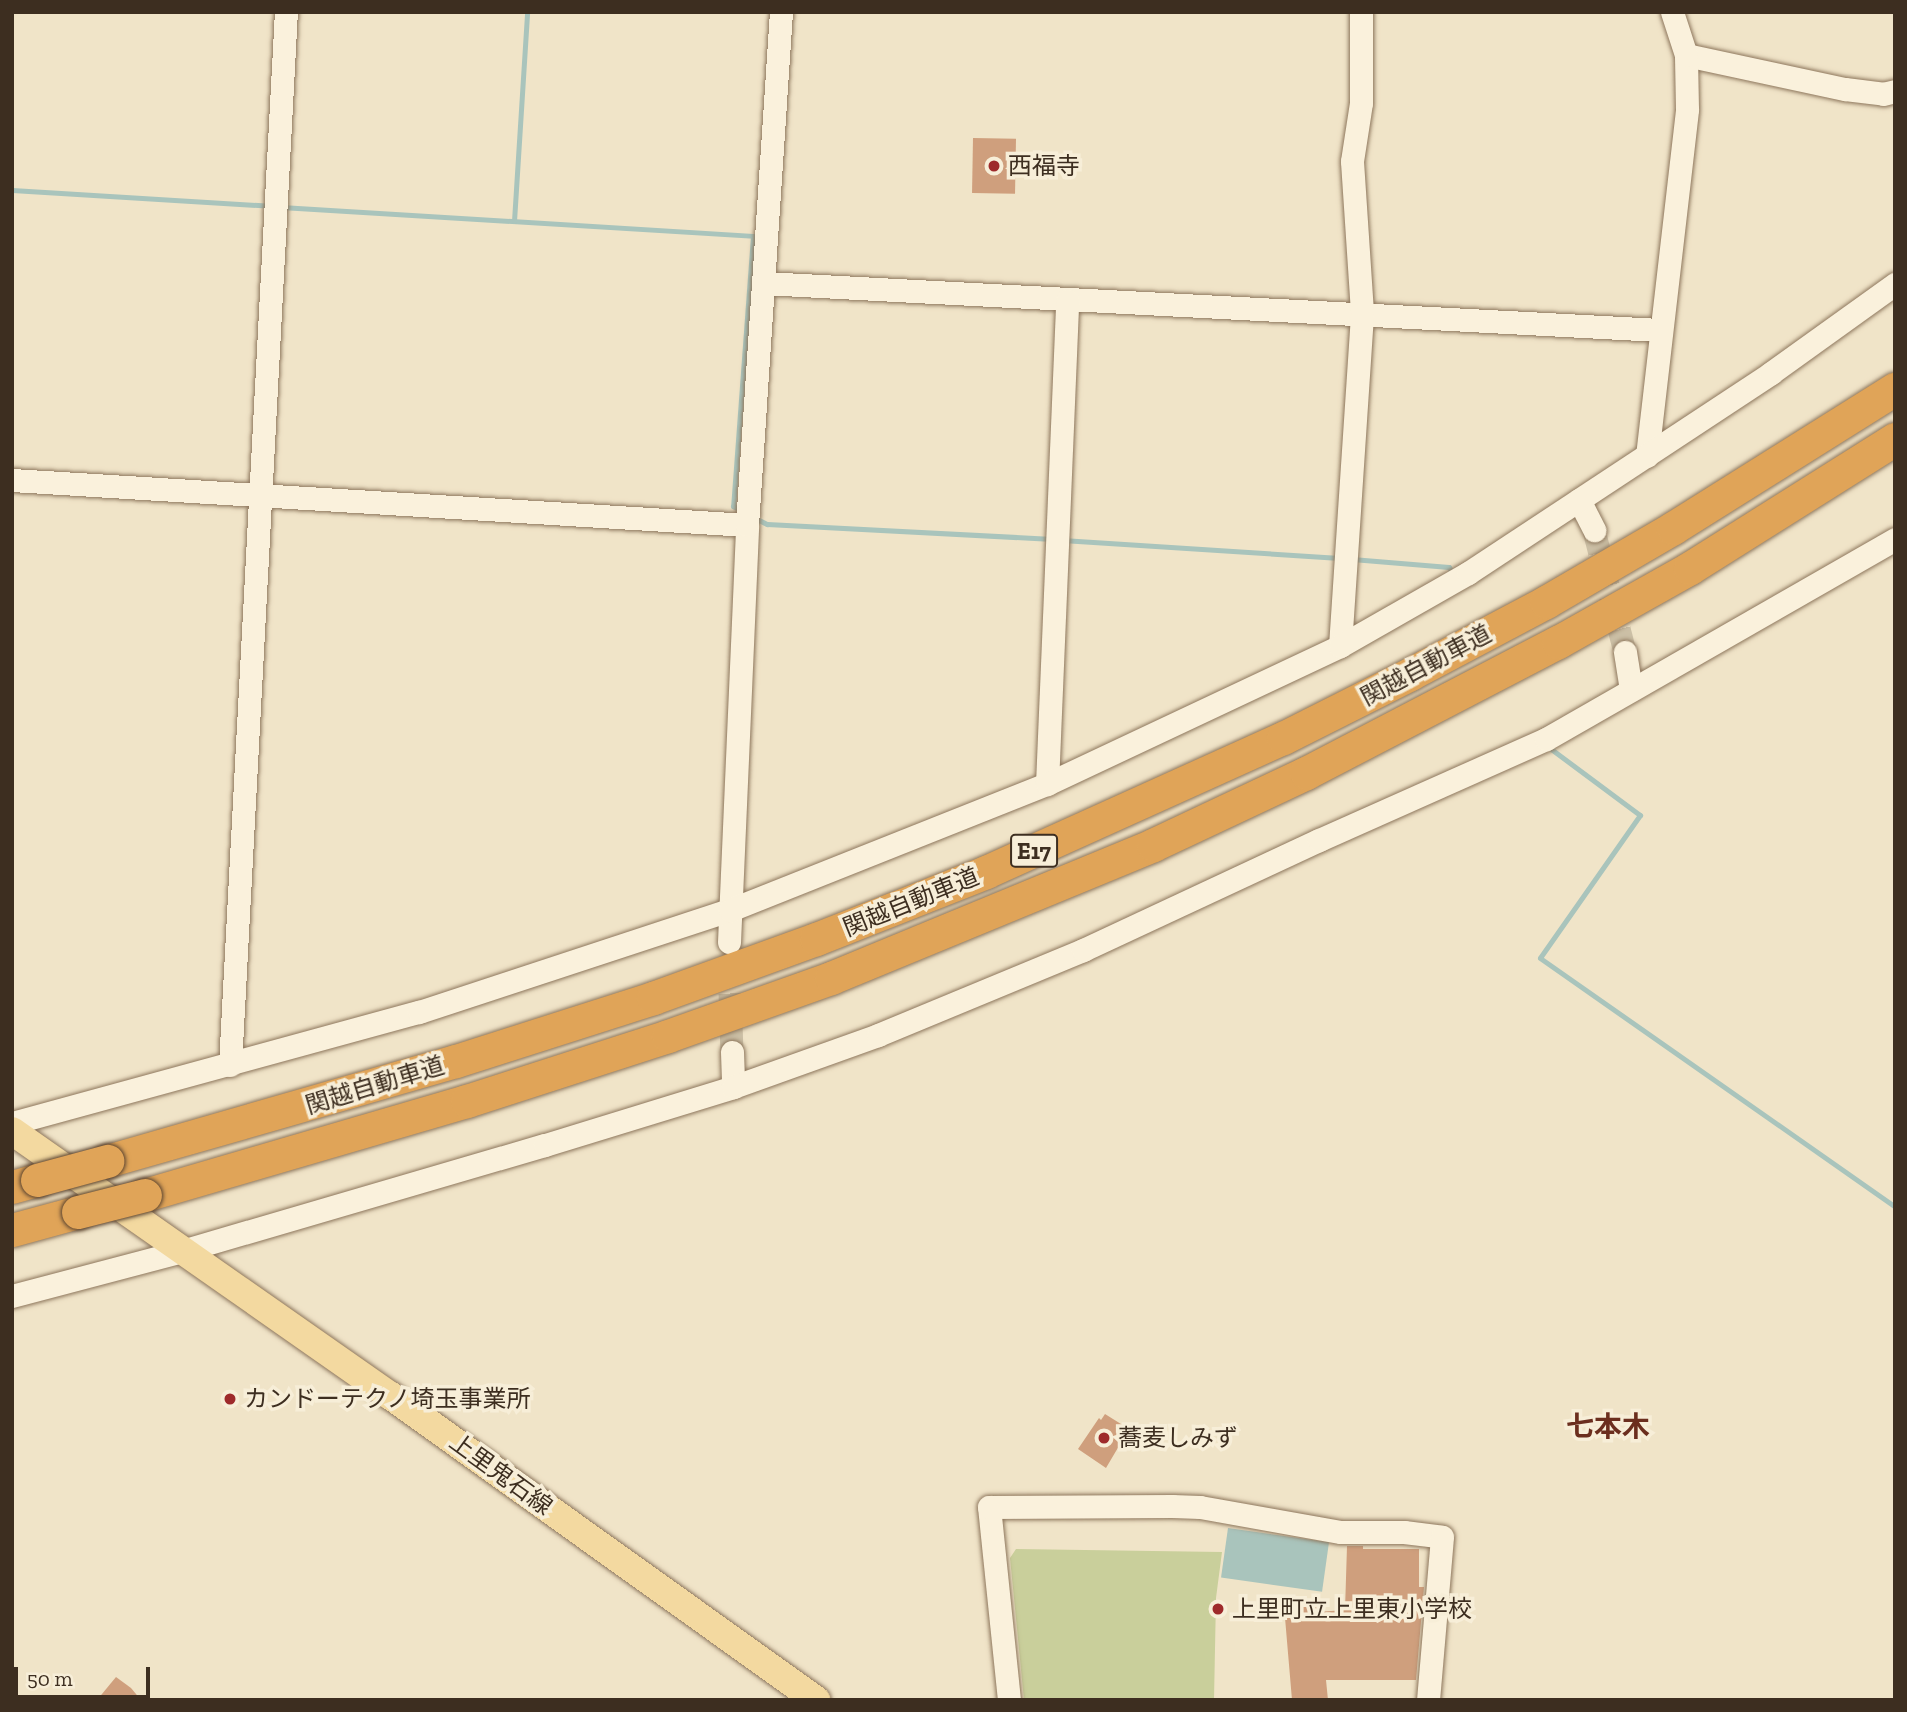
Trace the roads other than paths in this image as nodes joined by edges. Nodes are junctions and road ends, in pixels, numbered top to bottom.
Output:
1 (286, 12) edge
2 (781, 12) edge
3 (1361, 12) edge
4 (1672, 12) edge
5 (1686, 55) junction
6 (1895, 91) edge
7 (764, 283) junction
8 (1895, 284) edge
9 (1067, 300) junction
10 (1362, 312) junction
11 (1660, 330) junction
12 (1895, 389) edge
13 (1895, 439) edge
14 (1647, 456) junction
15 (12, 480) edge
16 (259, 494) junction
17 (1579, 500) junction
18 (747, 525) junction
19 (1594, 530) tunnel mouth
20 (1895, 539) edge
21 (1340, 646) junction
22 (1625, 652) tunnel mouth
23 (1631, 690) junction
24 (1047, 784) junction
25 (730, 910) junction
26 (729, 942) tunnel mouth
27 (732, 1052) tunnel mouth
28 (230, 1065) junction
29 (733, 1087) junction
30 (12, 1123) edge
31 (12, 1131) edge
32 (25, 1183) edge
33 (12, 1230) edge
34 (182, 1251) junction
35 (12, 1296) edge
36 (816, 1700) edge
37 (1009, 1700) edge
38 (1428, 1700) edge

1 - 16 street
2 - 7 street
3 - 10 street
4 - 5 street
5 - 6 street
5 - 11 street
7 - 9 street
7 - 18 street
8 - 14 street
9 - 10 street
9 - 24 street
10 - 11 street
10 - 21 street
11 - 14 street
12 - 32 highway, 関越自動車道 / E17, bridge
13 - 33 highway, 関越自動車道 / E17, bridge
14 - 17 street
15 - 16 street
16 - 18 street
16 - 28 street
17 - 19 street
17 - 21 street
18 - 25 street
20 - 23 street
21 - 24 street
22 - 23 street
23 - 29 street
24 - 25 street
25 - 26 street
25 - 28 street
27 - 29 street
28 - 30 street
29 - 34 street
31 - 34 main road, 上里鬼石線
34 - 35 street
34 - 36 main road, 上里鬼石線
37 - 38 street

